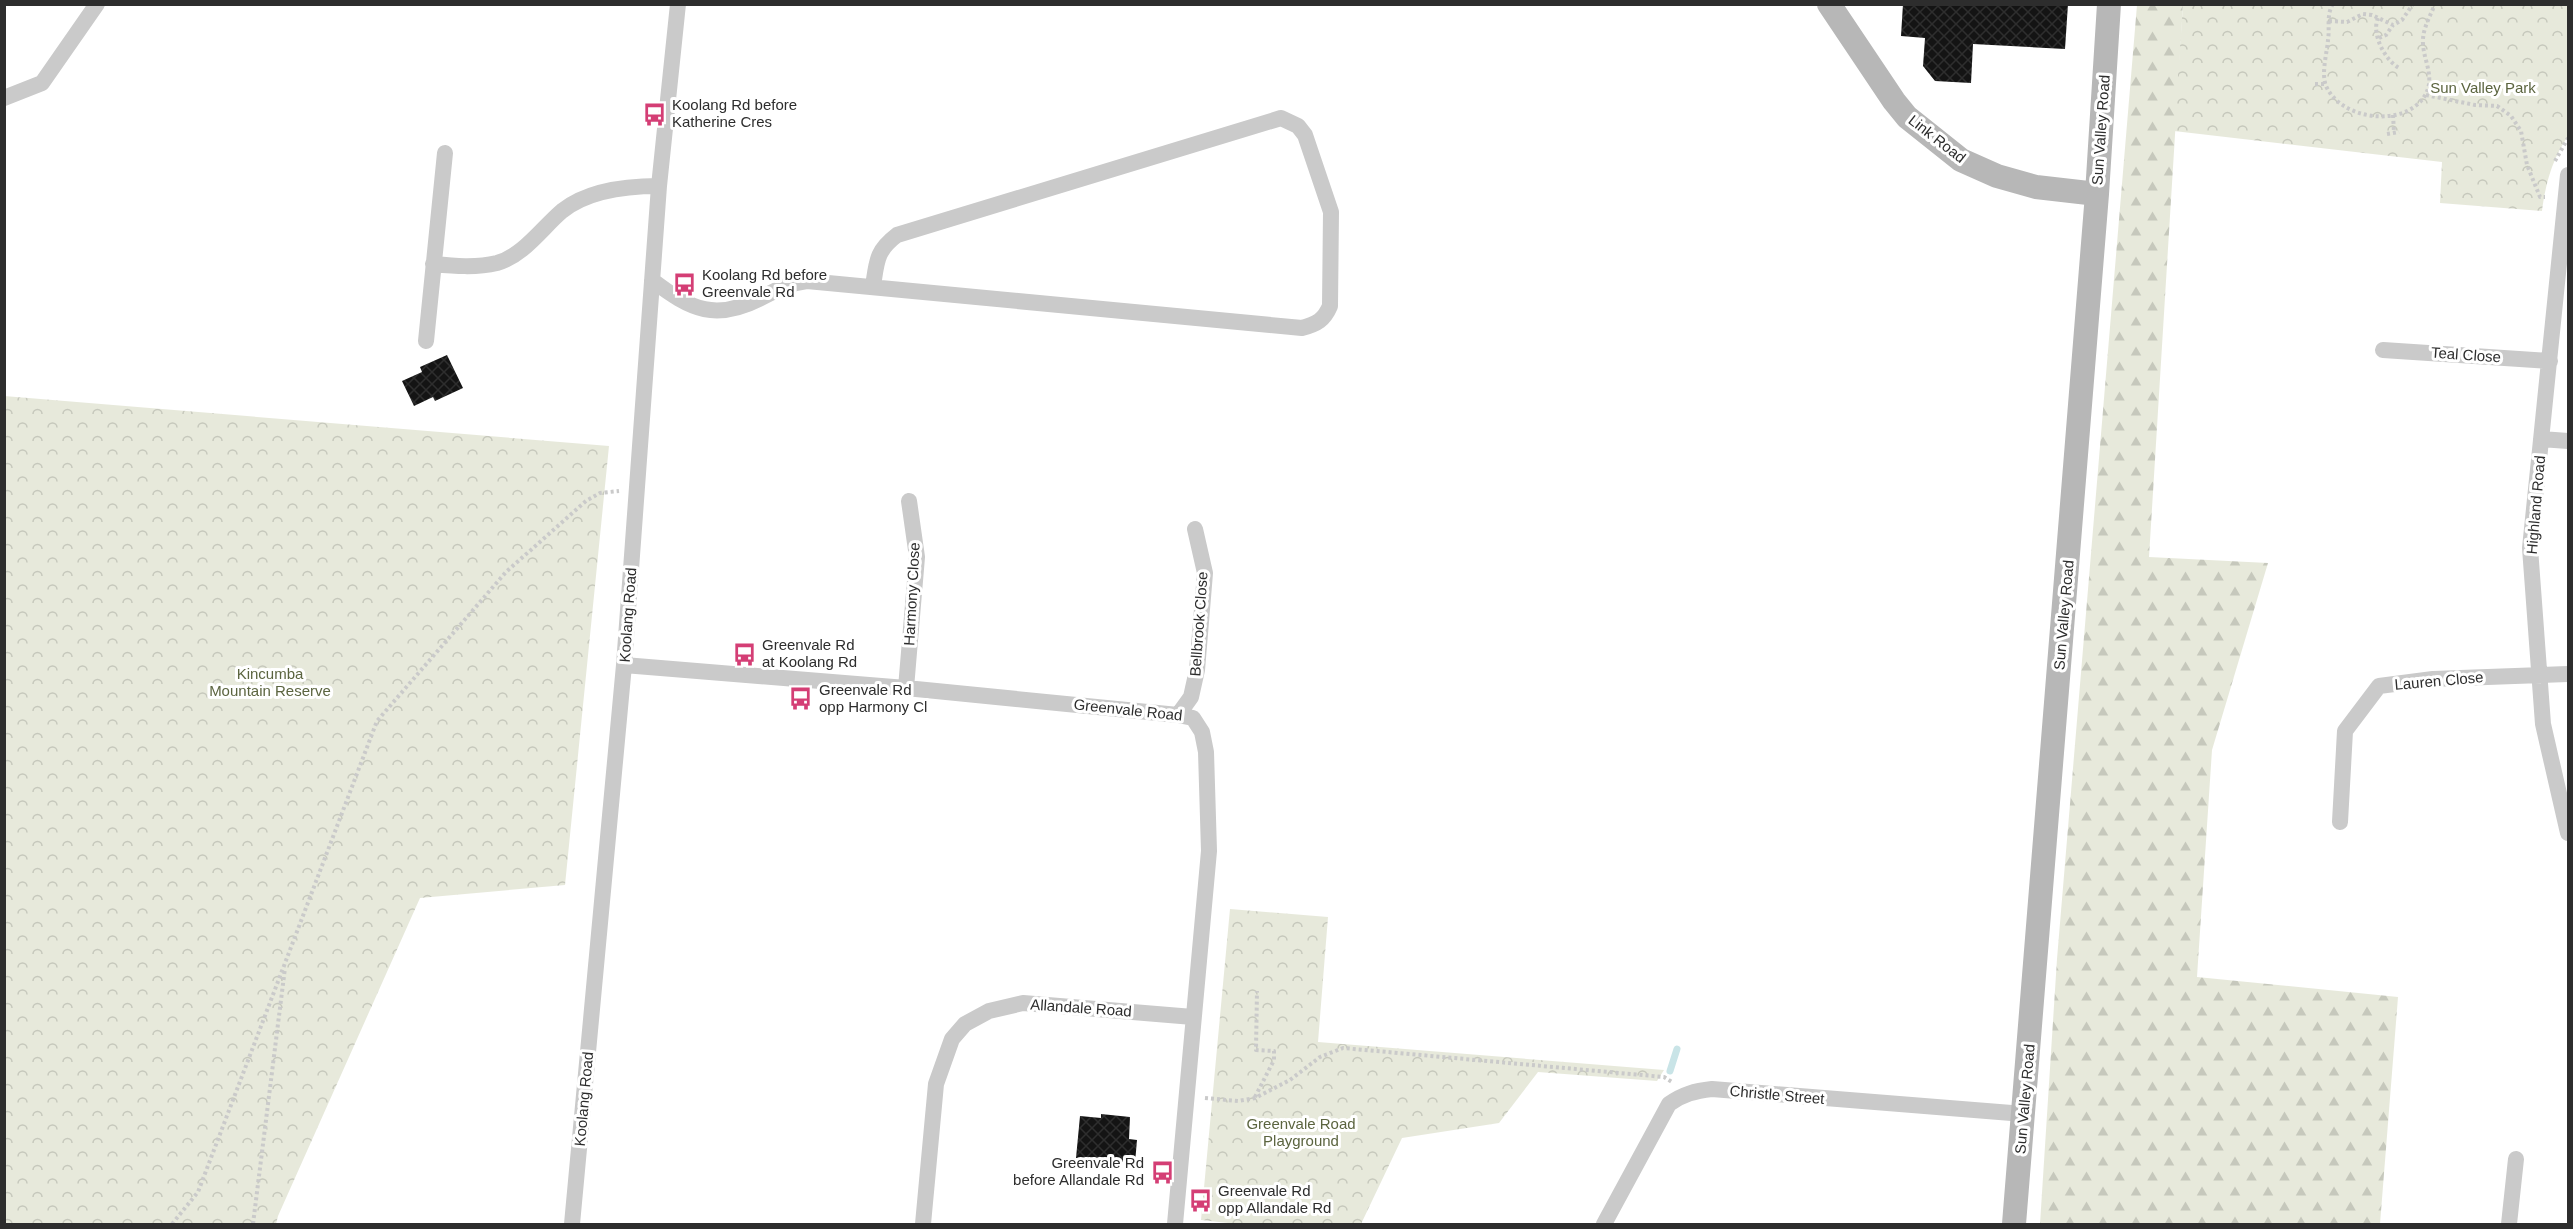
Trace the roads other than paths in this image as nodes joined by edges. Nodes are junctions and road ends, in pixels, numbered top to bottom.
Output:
1 (97, 4) edge
2 (678, 4) edge
3 (1829, 4) edge
4 (2109, 4) edge
5 (4, 98) edge
6 (445, 153) dead end
7 (2568, 175) edge
8 (658, 186) junction
9 (2097, 194) junction
10 (433, 264) junction
11 (652, 280) junction
12 (873, 286) junction
13 (426, 341) dead end
14 (2383, 350) dead end
15 (2550, 361) junction
16 (2541, 439) junction
17 (2568, 441) edge
18 (909, 501) dead end
19 (1195, 529) dead end
20 (624, 665) junction
21 (2568, 674) edge
22 (2540, 675) junction
23 (906, 688) junction
24 (1178, 715) junction
25 (2340, 822) dead end
26 (2568, 833) edge
27 (1193, 1017) junction
28 (2024, 1114) junction
29 (2516, 1159) dead end
30 (572, 1224) edge
31 (923, 1224) edge
32 (1175, 1224) edge
33 (1604, 1224) edge
34 (2014, 1224) edge
35 (2509, 1224) edge

1 - 5 street
2 - 8 street, Koolang Road
3 - 9 street, Link Road
4 - 9 street, Sun Valley Road
6 - 10 street
7 - 15 street, Highland Road
8 - 10 street
8 - 11 street, Koolang Road
9 - 28 street, Sun Valley Road
10 - 13 street
11 - 12 street
11 - 20 street, Koolang Road
12 - 12 street
14 - 15 street, Teal Close
15 - 16 street, Highland Road
16 - 17 street
16 - 22 street, Highland Road
18 - 23 street, Harmony Close
19 - 24 street, Bellbrook Close
20 - 23 street, Greenvale Road
20 - 30 street, Koolang Road
21 - 22 street, Lauren Close
22 - 25 street, Lauren Close
22 - 26 street, Highland Road
23 - 24 street, Greenvale Road
24 - 27 street, Greenvale Road
27 - 31 street, Allandale Road
27 - 32 street, Greenvale Road
28 - 33 street, Christle Street
28 - 34 street, Sun Valley Road
29 - 35 street

